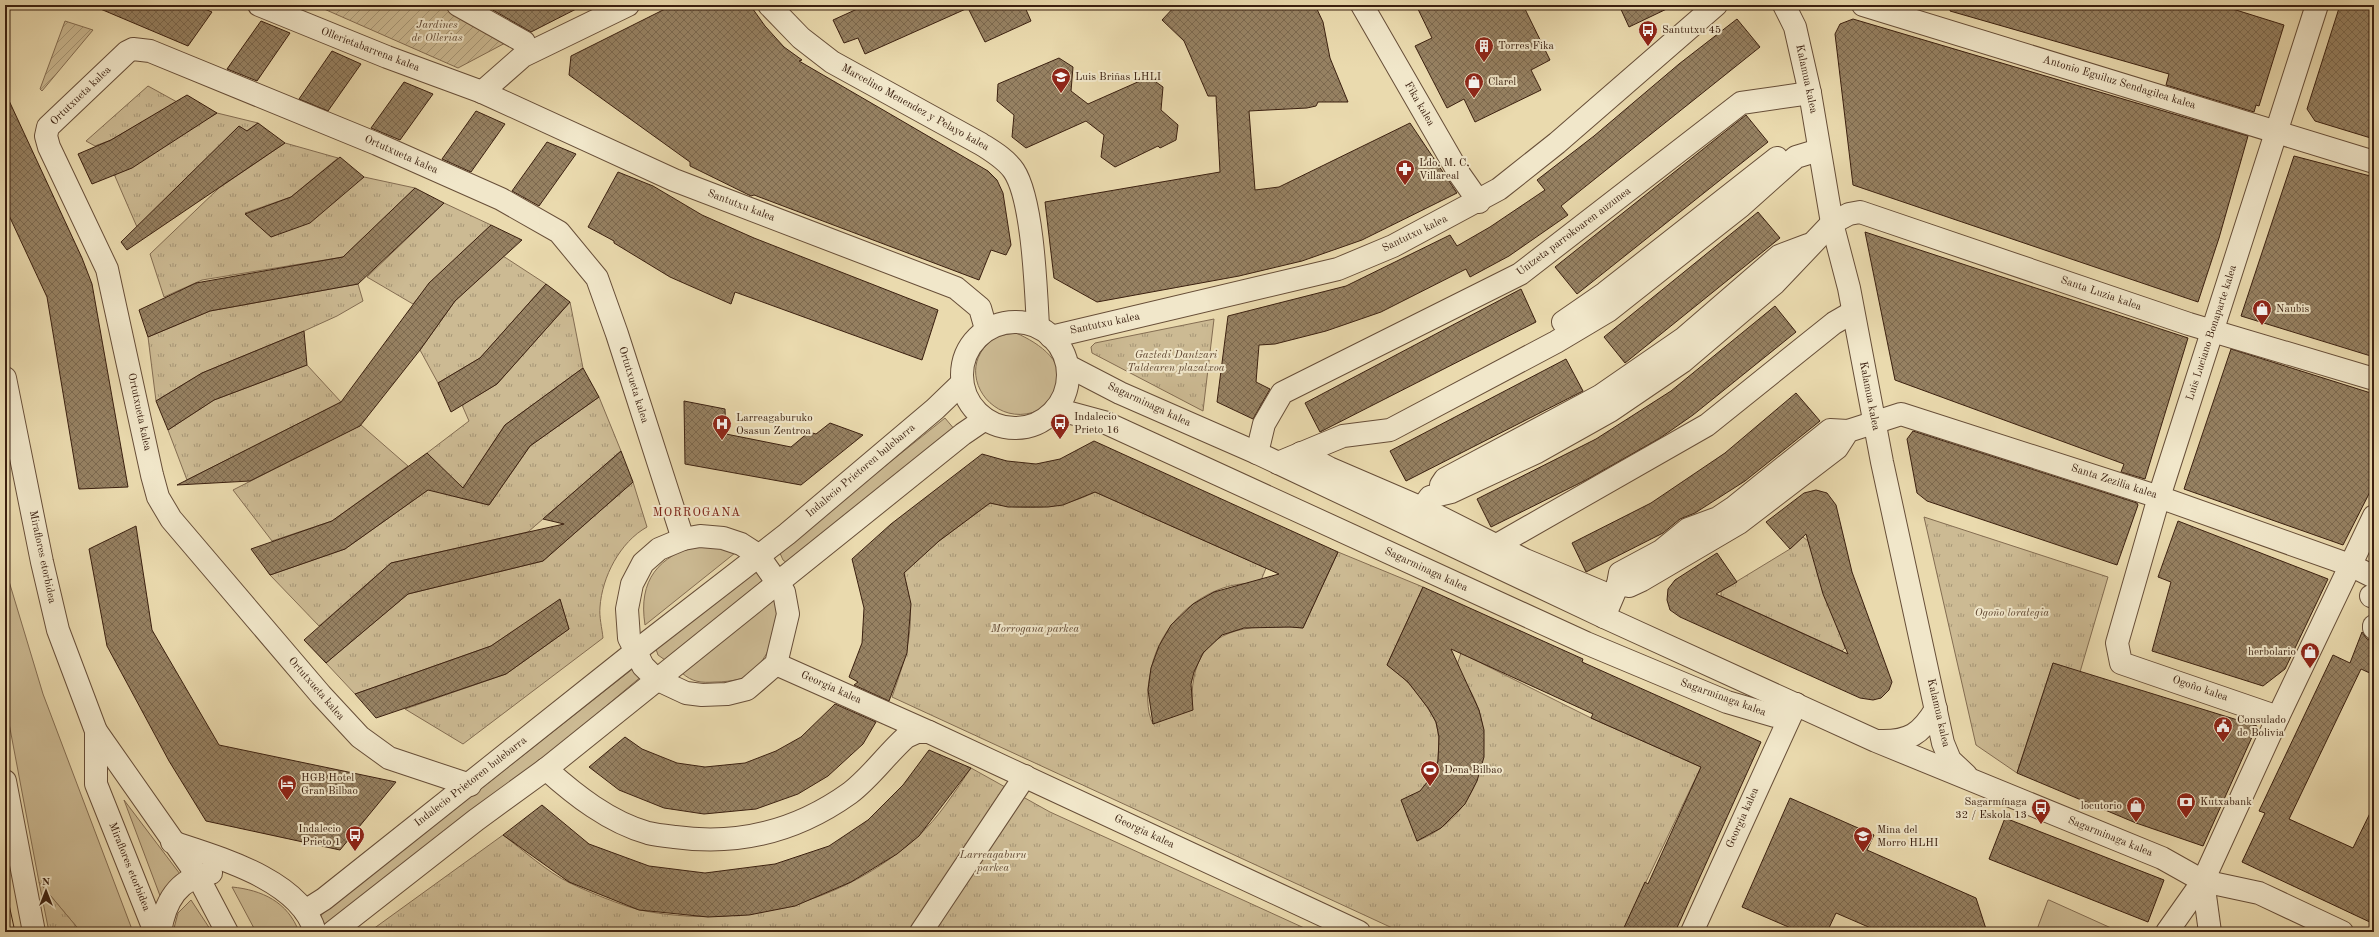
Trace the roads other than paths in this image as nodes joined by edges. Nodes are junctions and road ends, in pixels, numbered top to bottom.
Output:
1 (260, 5) edge
2 (458, 5) edge
3 (628, 5) edge
4 (769, 5) edge
5 (1362, 5) edge
6 (1716, 5) edge
7 (1784, 5) edge
8 (1863, 5) edge
9 (2317, 5) edge
10 (1916, 13) edge
11 (524, 42) dead end
12 (482, 92) junction
13 (1810, 94) junction
14 (2276, 130) junction
15 (1819, 150) junction
16 (2374, 162) edge
17 (1479, 202) junction
18 (1832, 223) junction
19 (1853, 312) junction
20 (986, 329) junction
21 (2213, 331) junction
22 (1044, 332) junction
23 (1068, 366) junction
24 (5, 378) edge
25 (2374, 379) edge
26 (962, 383) junction
27 (1056, 409) junction
28 (984, 419) junction
29 (1875, 422) junction
30 (1259, 443) junction
31 (1291, 457) junction
32 (2159, 496) junction
33 (1426, 502) junction
34 (2374, 516) edge
35 (683, 539) junction
36 (1497, 546) junction
37 (758, 555) junction
38 (2350, 565) junction
39 (779, 583) junction
40 (1614, 590) junction
41 (2373, 590) edge
42 (1604, 617) junction
43 (636, 651) junction
44 (2121, 662) joint
45 (776, 664) junction
46 (656, 679) junction
47 (1796, 704) junction
48 (1936, 709) junction
49 (886, 712) junction
50 (2278, 717) junction
51 (96, 731) junction
52 (929, 732) junction
53 (1876, 740) junction
54 (898, 744) junction
55 (546, 769) junction
56 (1024, 776) junction
57 (1971, 780) junction
58 (5, 781) edge
59 (470, 785) junction
60 (172, 842) junction
61 (197, 875) junction
62 (262, 877) junction
63 (2203, 881) junction
64 (305, 911) junction
65 (34, 932) edge
66 (155, 932) edge
67 (160, 932) edge
68 (227, 932) edge
69 (315, 932) edge
70 (333, 932) edge
71 (921, 932) edge
72 (1359, 932) edge
73 (1692, 932) edge
74 (2167, 932) edge
75 (2210, 932) edge
76 (2342, 932) edge

1 - 12 street, Ollerietabarrena kalea
2 - 11 street
3 - 12 street
4 - 22 street, Marcelino Menendez y Pelayo kalea
5 - 17 street, Fika kalea
6 - 17 street, Santutxu kalea
7 - 13 street, Kalamua kalea
8 - 10 street, Antonio Eguiluz Sendagilea kalea
9 - 14 street, Luis Luciano Bonaparte kalea
10 - 14 street, Antonio Eguiluz Sendagilea kalea
12 - 20 street, Santutxu kalea
13 - 15 street, Kalamua kalea
13 - 30 street, Untzeta parrokoaren auzunea
14 - 16 street, Antonio Eguiluz Sendagilea kalea
14 - 21 street, Luis Luciano Bonaparte kalea
15 - 18 street, Kalamua kalea
15 - 31 street
17 - 22 street, Santutxu kalea
18 - 19 street, Kalamua kalea
18 - 21 street, Santa Luzia kalea
18 - 33 street
19 - 29 street, Kalamua kalea
19 - 36 street
20 - 22 street
20 - 26 street
21 - 25 street, Santa Luzia kalea
21 - 32 street, Luis Luciano Bonaparte kalea
22 - 23 street
23 - 27 street
23 - 30 street, Sagarminaga kalea
24 - 51 street, Miraflores etorbidea
26 - 28 street
26 - 37 street, Indalecio Prietoren bulebarra
27 - 28 street
27 - 47 street, Sagarminaga kalea
28 - 39 street
29 - 32 street, Santa Zezilia kalea
29 - 40 street
29 - 48 street, Kalamua kalea
30 - 31 street, Sagarminaga kalea
31 - 33 street
31 - 42 street, Sagarminaga kalea
32 - 38 street, Santa Zezilia kalea
32 - 44 street, Luis Luciano Bonaparte kalea
33 - 36 street
34 - 38 street
35 - 37 street
35 - 43 street
35 - 59 street, Ortutxueta kalea
36 - 40 street
37 - 39 street
37 - 43 street, Indalecio Prietoren bulebarra
38 - 41 street, Santa Zezilia kalea
38 - 50 street
39 - 45 street
39 - 46 street
40 - 42 street
42 - 47 street, Sagarminaga kalea
43 - 46 street
43 - 59 street, Indalecio Prietoren bulebarra
44 - 50 street, Ogoño kalea
45 - 46 street
45 - 49 street, Georgia kalea
46 - 55 street
47 - 53 street, Sagarminaga kalea
47 - 73 street, Georgia kalea
48 - 53 street, Sagarminaga kalea
48 - 57 street, Kalamua kalea
49 - 52 street, Georgia kalea
49 - 54 street
50 - 63 street
51 - 60 street, Miraflores etorbidea
51 - 66 street, Miraflores etorbidea
52 - 54 street
52 - 56 street, Georgia kalea
53 - 57 street, Sagarminaga kalea
54 - 55 street
55 - 70 street
56 - 71 street
56 - 72 street, Georgia kalea
57 - 63 street, Sagarminaga kalea
58 - 65 street
59 - 64 street, Indalecio Prietoren bulebarra
60 - 61 street, Miraflores etorbidea
60 - 62 street, Miraflores etorbidea
61 - 62 street, Miraflores etorbidea
61 - 67 street, Miraflores etorbidea
61 - 68 street, Miraflores etorbidea
62 - 64 street, Miraflores etorbidea
63 - 74 street
63 - 75 street
63 - 76 street, Sagarminaga kalea
64 - 69 street, Miraflores etorbidea

